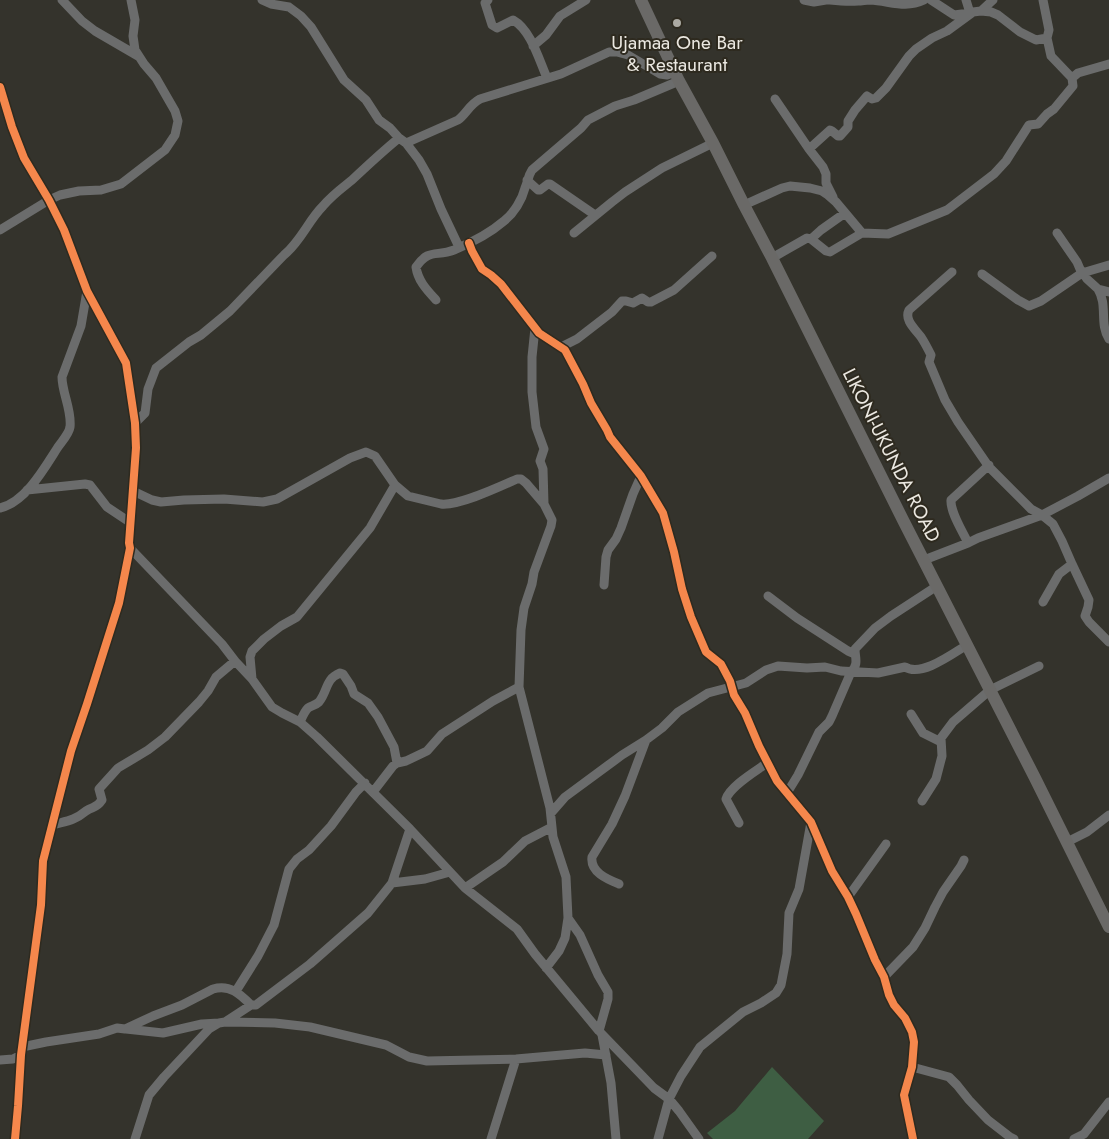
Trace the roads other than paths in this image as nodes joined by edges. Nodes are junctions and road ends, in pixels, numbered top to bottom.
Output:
1 (62, 0) edge
2 (132, 0) edge
3 (262, 0) edge
4 (488, 0) edge
5 (586, 0) edge
6 (641, 0) edge
7 (804, 0) edge
8 (828, 0) edge
9 (924, 0) edge
10 (931, 0) edge
11 (966, 0) edge
12 (993, 0) edge
13 (1043, 0) edge
14 (974, 12) junction
15 (1047, 38) junction
16 (533, 46) junction
17 (140, 57) junction
18 (1109, 64) edge
19 (677, 76) junction
20 (547, 78) junction
21 (1072, 78) junction
22 (0, 87) edge
23 (775, 99) dead end
24 (403, 140) junction
25 (713, 143) junction
26 (809, 149) junction
27 (527, 180) junction
28 (49, 200) junction
29 (836, 202) junction
30 (744, 206) junction
31 (845, 213) junction
32 (595, 215) junction
33 (0, 230) edge
34 (574, 233) dead end
35 (862, 233) junction
36 (1057, 233) dead end
37 (811, 239) junction
38 (469, 243) junction
39 (459, 247) junction
40 (712, 256) dead end
41 (772, 258) junction
42 (1109, 264) edge
43 (952, 272) dead end
44 (1082, 273) junction
45 (982, 274) dead end
46 (1098, 289) junction
47 (87, 291) junction
48 (1109, 292) edge
49 (436, 300) dead end
50 (535, 328) junction
51 (1109, 339) edge
52 (561, 347) junction
53 (135, 423) junction
54 (989, 466) junction
55 (641, 476) junction
56 (1109, 478) edge
57 (395, 485) junction
58 (27, 490) junction
59 (133, 491) junction
60 (544, 504) junction
61 (0, 508) edge
62 (1042, 515) junction
63 (130, 523) junction
64 (968, 543) junction
65 (130, 548) junction
66 (924, 560) junction
67 (1072, 564) junction
68 (604, 585) dead end
69 (937, 586) junction
70 (768, 596) dead end
71 (1043, 602) dead end
72 (1109, 642) edge
73 (967, 645) junction
74 (855, 654) junction
75 (234, 661) junction
76 (1039, 666) dead end
77 (851, 672) junction
78 (252, 679) junction
79 (519, 687) junction
80 (732, 687) junction
81 (990, 690) junction
82 (911, 714) dead end
83 (300, 722) junction
84 (646, 740) junction
85 (940, 742) junction
86 (397, 763) junction
87 (767, 763) junction
88 (365, 783) junction
89 (372, 792) junction
90 (787, 793) junction
91 (922, 801) dead end
92 (551, 813) junction
93 (1109, 815) edge
94 (811, 822) junction
95 (739, 823) dead end
96 (52, 825) junction
97 (552, 827) junction
98 (410, 829) junction
99 (1068, 842) junction
100 (886, 844) dead end
101 (964, 860) dead end
102 (450, 872) junction
103 (392, 884) junction
104 (619, 884) dead end
105 (465, 888) junction
106 (848, 896) junction
107 (568, 918) junction
108 (1109, 927) edge
109 (546, 968) junction
110 (884, 977) junction
111 (236, 991) junction
112 (251, 1005) junction
113 (222, 1022) junction
114 (125, 1029) junction
115 (600, 1033) junction
116 (21, 1051) junction
117 (606, 1055) junction
118 (516, 1059) junction
119 (0, 1060) edge
120 (912, 1067) junction
121 (668, 1099) junction
122 (1109, 1102) edge
123 (15, 1139) edge
124 (135, 1139) edge
125 (491, 1139) edge
126 (616, 1139) edge
127 (658, 1139) edge
128 (699, 1139) edge
129 (913, 1139) edge
130 (1014, 1139) edge
131 (1074, 1139) edge

1 - 17 street
2 - 17 street
3 - 24 street
4 - 16 street
5 - 16 street
6 - 19 highway, LIKONI-UKUNDA ROAD
7 - 8 street
8 - 9 street
10 - 14 street
11 - 14 street
12 - 14 street
13 - 15 street
14 - 15 street
14 - 26 street
15 - 21 street
16 - 20 street
17 - 28 street
18 - 21 street
19 - 20 street
19 - 25 highway, LIKONI-UKUNDA ROAD
19 - 27 street
20 - 24 street
21 - 35 street
22 - 28 street
23 - 26 street
24 - 39 street
24 - 53 street
25 - 30 highway, LIKONI-UKUNDA ROAD
25 - 32 street
26 - 29 street
27 - 32 street
27 - 38 street
28 - 33 street
28 - 47 street
29 - 30 street
29 - 31 street
30 - 41 highway, LIKONI-UKUNDA ROAD
31 - 35 street
31 - 37 street
32 - 34 street
35 - 37 street
36 - 44 street
37 - 41 street
38 - 39 street
38 - 50 street
39 - 49 street
40 - 52 street
41 - 66 highway, LIKONI-UKUNDA ROAD
42 - 44 street
43 - 54 street
44 - 45 street
44 - 46 street
46 - 48 street
46 - 51 street
47 - 53 street
47 - 58 street
50 - 52 street
50 - 60 street
52 - 55 street
53 - 59 street
54 - 62 street
54 - 64 street
55 - 68 street
55 - 80 street
56 - 62 street
57 - 59 street
57 - 60 street
57 - 78 street
58 - 61 street
58 - 63 street
59 - 63 street
60 - 79 street
62 - 64 street
62 - 67 street
63 - 65 street
64 - 66 street
65 - 75 street
65 - 96 street
66 - 69 highway, LIKONI-UKUNDA ROAD
67 - 71 street
67 - 72 street
69 - 73 highway, LIKONI-UKUNDA ROAD
69 - 74 street
70 - 74 street
73 - 77 street
73 - 81 highway, LIKONI-UKUNDA ROAD
74 - 77 street
75 - 78 street
75 - 96 street
76 - 81 street
77 - 80 street
77 - 90 street
78 - 83 street
79 - 86 street
79 - 92 street
80 - 84 street
80 - 87 street
81 - 85 street
81 - 99 highway, LIKONI-UKUNDA ROAD
82 - 85 street
83 - 86 street
83 - 88 street
84 - 92 street
84 - 104 street
85 - 91 street
86 - 89 street
87 - 90 street
87 - 95 street
88 - 89 street
88 - 111 street
89 - 98 street
90 - 94 street
92 - 97 street
93 - 99 street
94 - 106 street
94 - 121 street
96 - 116 street
97 - 105 street
97 - 107 street
98 - 102 street
98 - 103 street
99 - 108 highway, LIKONI-UKUNDA ROAD
100 - 106 street
101 - 110 street
102 - 103 street
102 - 105 street
103 - 112 street
105 - 109 street
106 - 110 street
107 - 109 street
107 - 115 street
109 - 115 street
110 - 120 street
111 - 112 street
111 - 114 street
112 - 113 street
113 - 114 street
113 - 118 street
113 - 124 street
114 - 116 street
115 - 117 street
115 - 121 street
116 - 119 street
116 - 123 street
117 - 118 street
117 - 126 street
118 - 125 street
120 - 129 street
120 - 130 street
121 - 127 street
121 - 128 street
122 - 131 street

